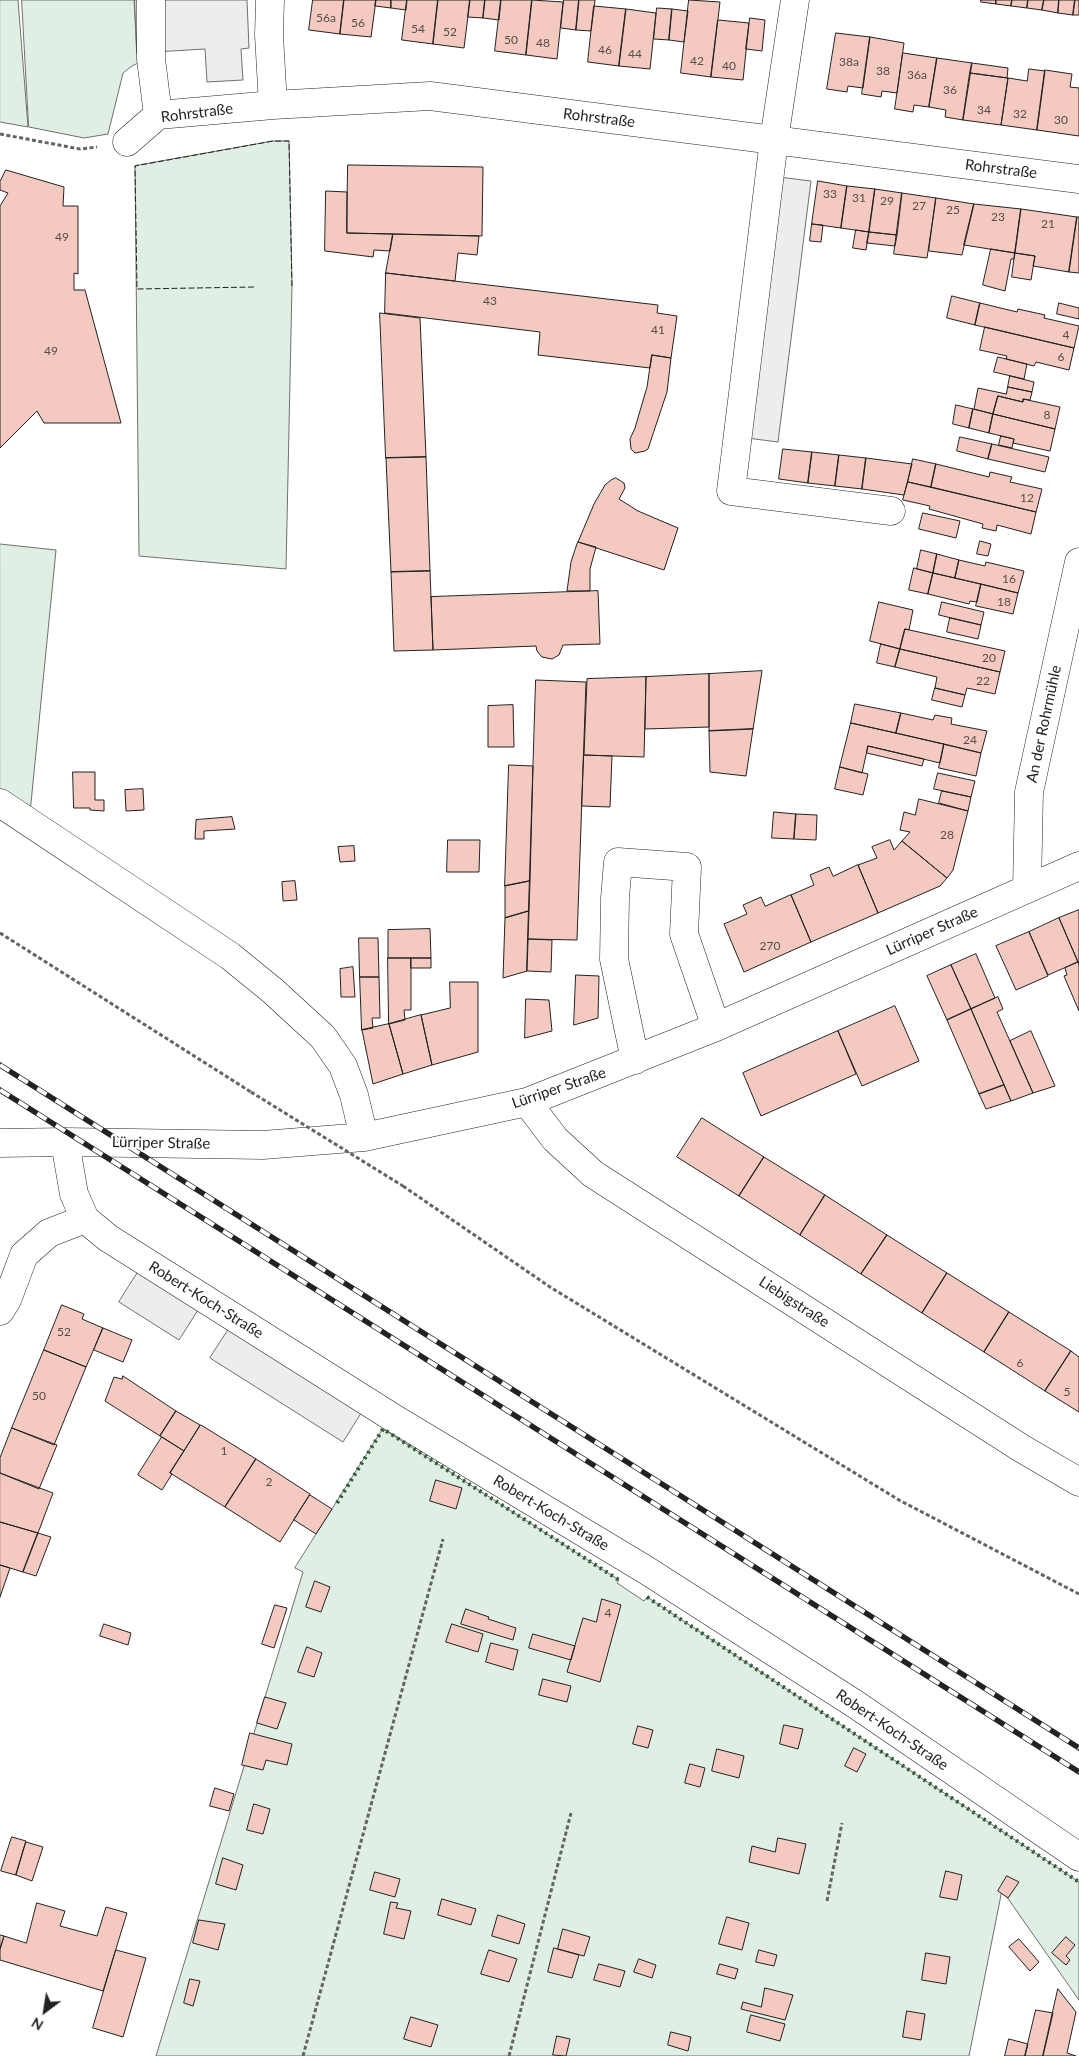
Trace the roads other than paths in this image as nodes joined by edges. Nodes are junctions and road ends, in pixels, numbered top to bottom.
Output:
1 (151, 0) edge
2 (270, 0) edge
3 (796, 0) edge
4 (273, 105) junction
5 (158, 115) junction
6 (774, 140) junction
7 (127, 142) road end
8 (1079, 179) edge
9 (890, 511) dead end
10 (1079, 562) edge
11 (0, 803) edge
12 (1079, 866) edge
13 (1027, 889) junction
14 (716, 1027) junction
15 (635, 1060) junction
16 (527, 1102) junction
17 (364, 1137) junction
18 (65, 1142) junction
19 (0, 1143) edge
20 (85, 1219) junction
21 (0, 1311) edge
22 (1079, 1482) edge
23 (1079, 1857) edge

1 - 5 street
2 - 4 street
3 - 6 street
4 - 5 street, Rohrstraße
4 - 6 street, Rohrstraße
5 - 7 street, Rohrstraße
6 - 8 street, Rohrstraße
6 - 9 street
10 - 13 street, An der Rohrmühle
11 - 17 street
12 - 13 street, Lürriper Straße
13 - 14 street, Lürriper Straße
14 - 15 street, Lürriper Straße
14 - 15 street
15 - 16 street, Lürriper Straße
16 - 17 street, Lürriper Straße
16 - 22 street, Liebigstraße
17 - 18 street, Lürriper Straße
18 - 19 street, Lürriper Straße
18 - 20 street, Robert-Koch-Straße
20 - 21 street
20 - 23 street, Robert-Koch-Straße

